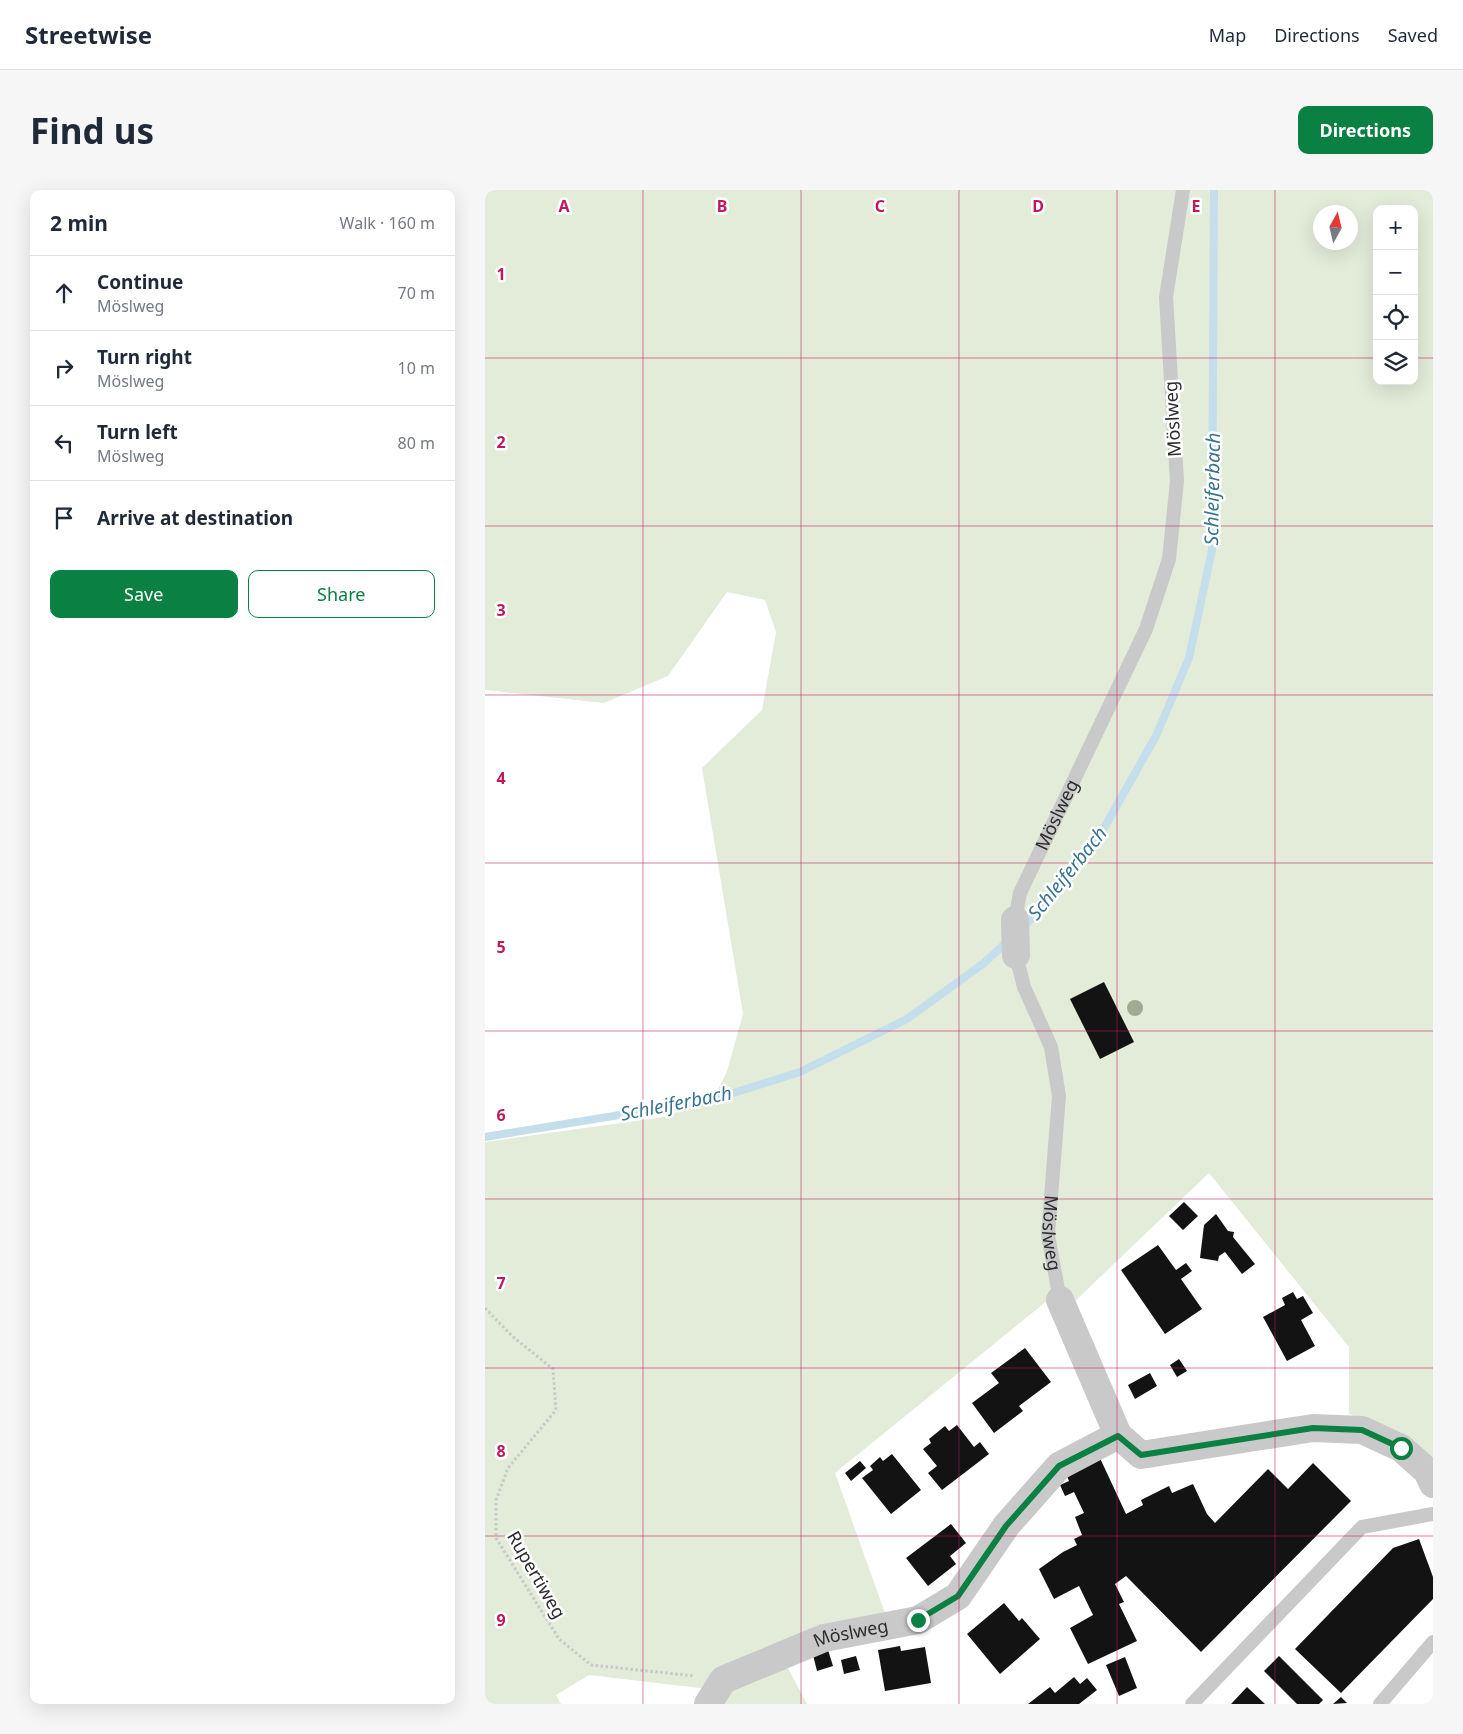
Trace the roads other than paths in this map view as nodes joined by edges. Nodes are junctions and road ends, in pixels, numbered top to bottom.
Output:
1 (1183, 190) edge
2 (1015, 920) joint
3 (1016, 955) joint
4 (1060, 1300) joint
5 (1118, 1436) junction
6 (1433, 1484) edge
7 (1433, 1514) edge
8 (1433, 1642) edge
9 (1384, 1699) edge
10 (708, 1704) edge
11 (1192, 1704) edge
12 (1399, 1704) edge

1 - 2 lane, Möslweg
2 - 3 street, Möslweg
3 - 4 lane, Möslweg
4 - 5 street, Möslweg
5 - 6 street, Möslweg
5 - 10 street, Möslweg
7 - 11 lane
8 - 9 lane
9 - 12 lane

